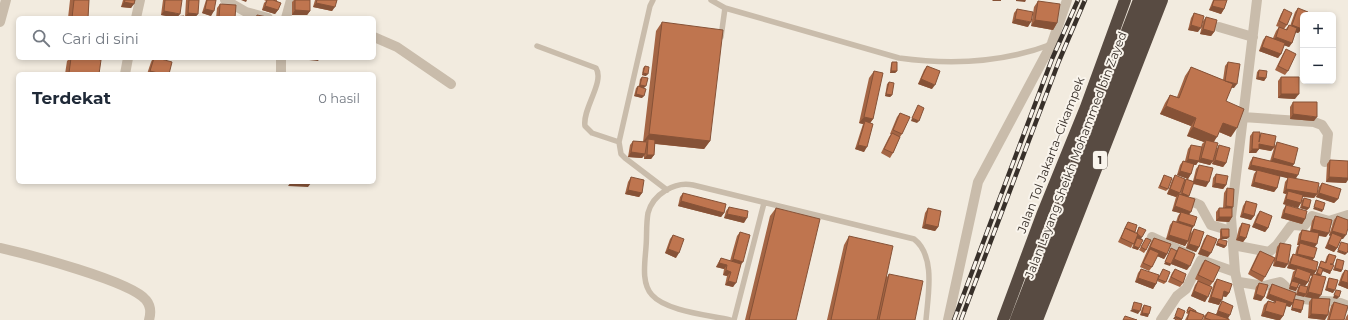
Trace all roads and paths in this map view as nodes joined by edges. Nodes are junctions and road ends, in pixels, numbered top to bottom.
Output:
1 (6, 0) edge
2 (140, 0) edge
3 (225, 0) edge
4 (291, 0) edge
5 (653, 0) edge
6 (711, 0) edge
7 (1067, 0) edge
8 (1125, 0) edge
9 (1139, 0) edge
10 (1151, 0) edge
11 (1162, 0) edge
12 (1256, 0) edge
13 (725, 8) junction
14 (136, 16) edge
15 (261, 16) edge
16 (287, 16) edge
17 (0, 22) edge
18 (1219, 27) dead end
19 (1253, 37) junction
20 (376, 38) edge
21 (1052, 43) junction
22 (537, 46) dead end
23 (720, 46) edge
24 (128, 60) edge
25 (281, 60) edge
26 (125, 72) edge
27 (281, 72) edge
28 (451, 84) dead end
29 (1243, 118) junction
30 (619, 142) junction
31 (1325, 162) dead end
32 (667, 190) junction
33 (1192, 202) edge
34 (764, 203) junction
35 (1348, 215) edge
36 (1231, 230) junction
37 (1152, 237) dead end
38 (1233, 245) junction
39 (0, 248) edge
40 (1201, 260) junction
41 (1237, 277) junction
42 (1348, 306) edge
43 (149, 320) edge
44 (730, 320) edge
45 (734, 320) edge
46 (926, 320) edge
47 (948, 320) edge
48 (1003, 320) edge
49 (1016, 320) edge
50 (1028, 320) edge
51 (1037, 320) edge
52 (1161, 320) edge
53 (1246, 320) edge

1 - 17 street
2 - 14 street
3 - 15 street
4 - 16 street
5 - 30 lane
6 - 13 lane
7 - 21 street
8 - 48 highway, Jalan Tol Jakarta–Cikampek
9 - 49 highway, Jalan Layang Sheikh Mohammed bin Zayed / 1
10 - 50 highway, Jalan Layang Sheikh Mohammed bin Zayed / 1
11 - 51 highway, 1
12 - 19 street
13 - 21 lane
13 - 23 lane
18 - 19 street
19 - 29 street
20 - 28 street
21 - 47 street
22 - 30 lane
24 - 26 street
25 - 27 street
29 - 31 street
29 - 36 street
30 - 32 lane
32 - 34 lane
32 - 44 lane
33 - 36 street
34 - 45 lane
34 - 46 lane
35 - 38 street
36 - 38 street
37 - 40 street
38 - 41 street
39 - 43 street
40 - 41 street
40 - 52 street
41 - 42 street
41 - 53 street

